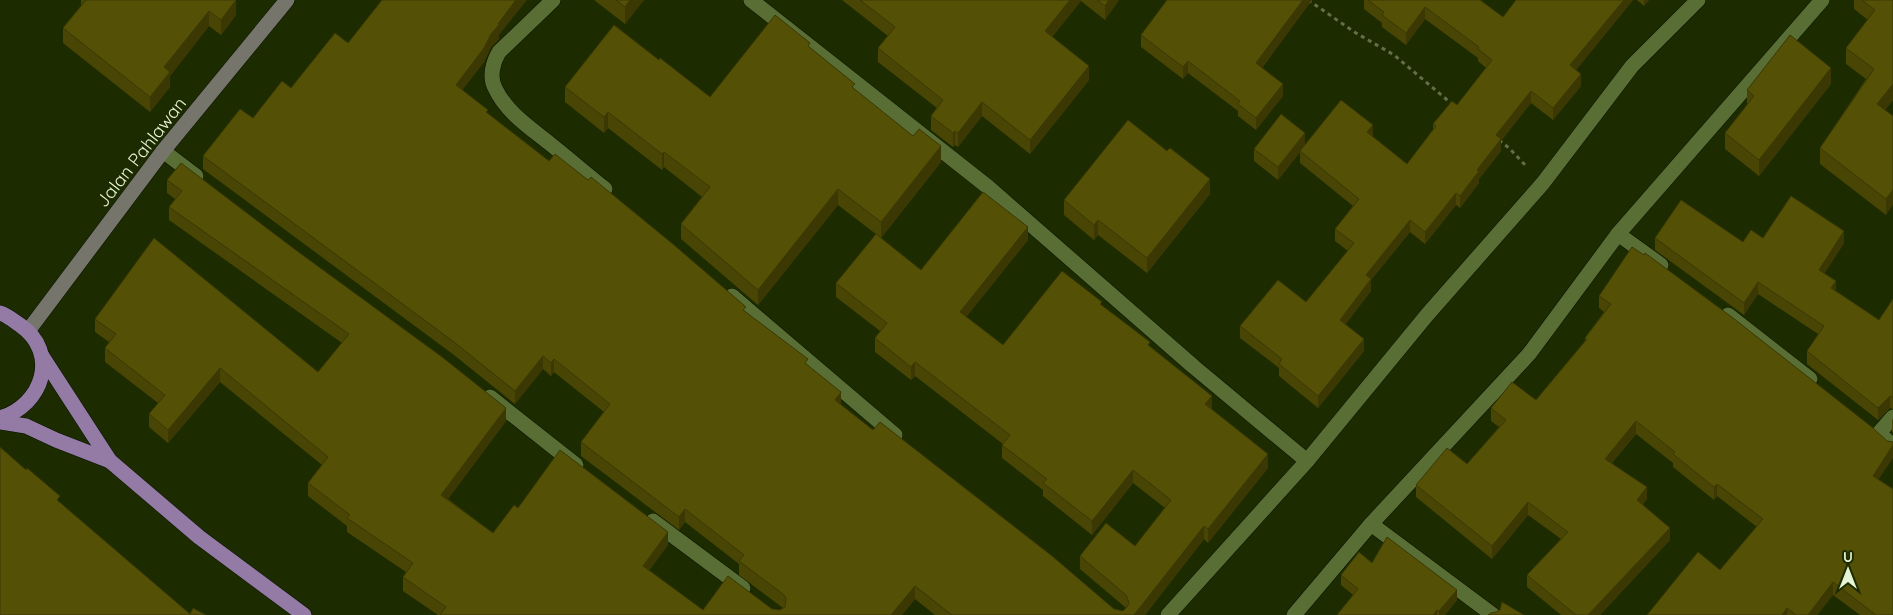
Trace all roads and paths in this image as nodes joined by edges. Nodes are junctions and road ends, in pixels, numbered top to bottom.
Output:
1 (287, 0) edge
2 (553, 0) edge
3 (751, 0) edge
4 (1308, 0) edge
5 (1698, 0) edge
6 (1822, 0) edge
7 (1453, 105) edge
8 (1495, 138) edge
9 (163, 151) junction
10 (1543, 183) junction
11 (208, 186) edge
12 (619, 200) edge
13 (1618, 234) junction
14 (1673, 274) edge
15 (725, 289) edge
16 (1720, 309) edge
17 (1, 313) edge
18 (28, 331) junction
19 (42, 356) junction
20 (479, 388) edge
21 (1824, 390) edge
22 (1893, 417) edge
23 (0, 420) edge
24 (904, 442) edge
25 (1893, 446) edge
26 (110, 461) junction
27 (1307, 461) junction
28 (587, 473) edge
29 (641, 513) edge
30 (1371, 524) junction
31 (757, 599) edge
32 (304, 615) edge
33 (1168, 615) edge
34 (1294, 615) edge
35 (1494, 615) edge

1 - 9 street, Jalan Pahlawan
2 - 12 street
3 - 27 street
4 - 7 path
5 - 10 street
6 - 13 street
8 - 10 path
9 - 11 street
9 - 18 street, Jalan Pahlawan
10 - 27 street
13 - 14 street
13 - 30 street
15 - 24 street
16 - 21 street
17 - 18 main road
18 - 19 main road
19 - 23 main road
19 - 26 main road
20 - 28 street
22 - 25 street
23 - 26 main road
26 - 32 main road
27 - 33 street
29 - 31 street
30 - 34 street
30 - 35 street

